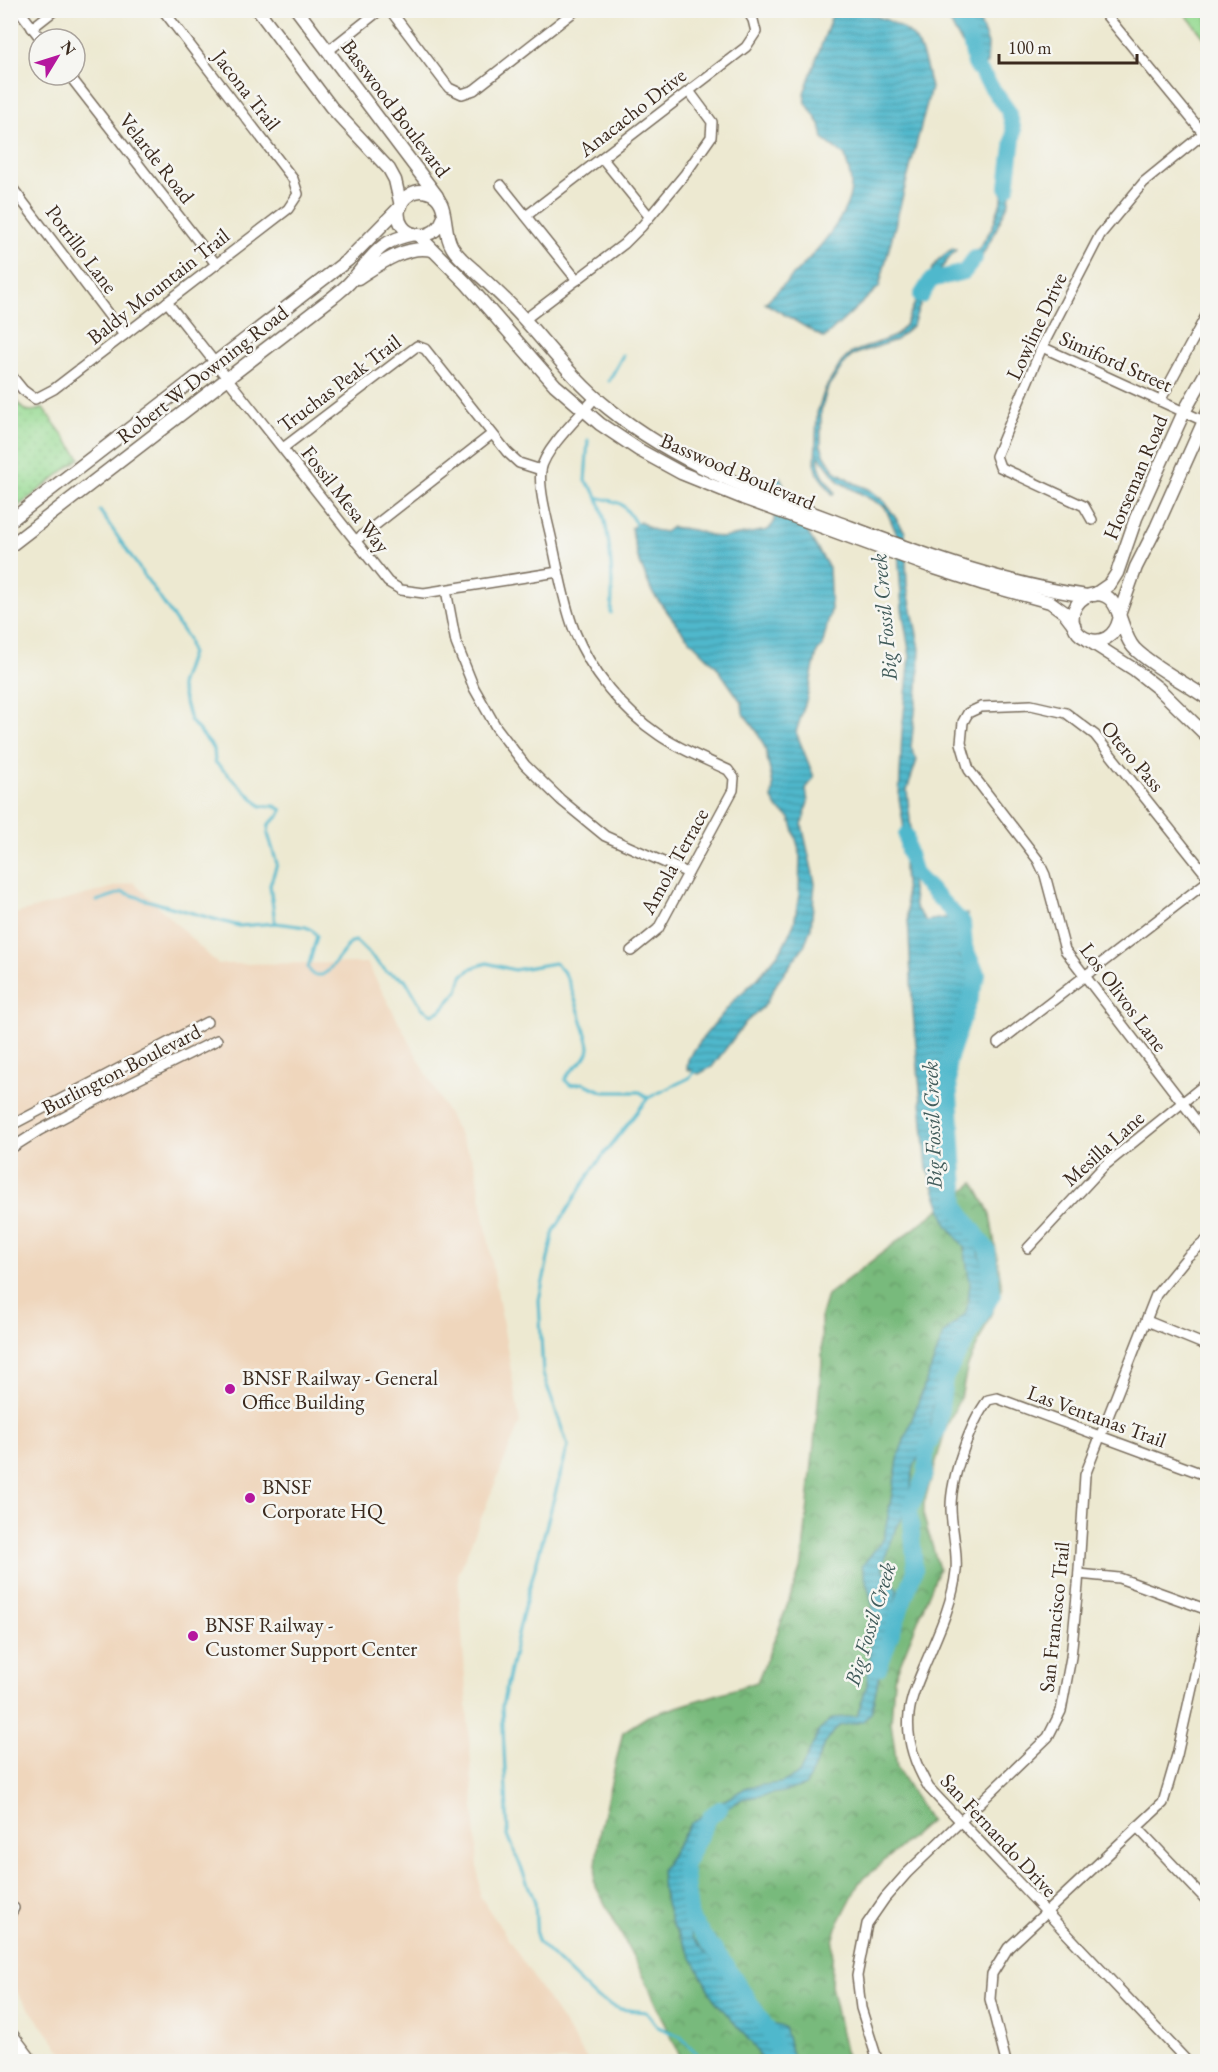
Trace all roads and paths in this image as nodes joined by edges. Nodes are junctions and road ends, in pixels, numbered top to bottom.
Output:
1 (19, 10) edge
2 (56, 10) edge
3 (163, 10) edge
4 (258, 10) edge
5 (297, 10) edge
6 (380, 10) edge
7 (390, 10) edge
8 (576, 10) edge
9 (747, 10) edge
10 (1102, 10) edge
11 (31, 27) edge
12 (33, 27) edge
13 (328, 51) junction
14 (78, 87) edge
15 (689, 91) junction
16 (1205, 136) edge
17 (602, 158) junction
18 (501, 184) dead end
19 (10, 185) edge
20 (298, 194) joint
21 (440, 201) junction
22 (400, 206) junction
23 (526, 216) junction
24 (649, 216) junction
25 (443, 219) junction
26 (416, 235) junction
27 (432, 250) junction
28 (216, 264) junction
29 (577, 280) junction
30 (351, 281) junction
31 (167, 302) junction
32 (1208, 312) edge
33 (524, 320) junction
34 (124, 334) junction
35 (1042, 347) junction
36 (216, 362) junction
37 (1208, 369) edge
38 (10, 374) edge
39 (228, 378) junction
40 (595, 398) junction
41 (1160, 401) junction
42 (584, 411) junction
43 (1184, 412) junction
44 (1206, 418) edge
45 (492, 434) junction
46 (283, 448) junction
47 (541, 470) junction
48 (745, 493) junction
49 (1092, 520) dead end
50 (10, 521) edge
51 (355, 541) junction
52 (10, 546) edge
53 (934, 563) junction
54 (558, 573) junction
55 (446, 590) junction
56 (1091, 595) junction
57 (1119, 618) junction
58 (1074, 625) junction
59 (1088, 640) junction
60 (1208, 699) edge
61 (968, 713) joint
62 (1208, 737) edge
63 (688, 873) junction
64 (1208, 879) edge
65 (631, 951) dead end
66 (1085, 976) junction
67 (207, 1022) dead end
68 (217, 1040) dead end
69 (998, 1043) dead end
70 (142, 1056) junction
71 (150, 1075) junction
72 (1208, 1082) edge
73 (75, 1091) junction
74 (1182, 1103) junction
75 (85, 1106) junction
76 (10, 1126) edge
77 (1208, 1136) edge
78 (10, 1149) edge
79 (1208, 1239) edge
80 (1028, 1248) dead end
81 (1147, 1321) junction
82 (1208, 1346) edge
83 (978, 1413) joint
84 (1100, 1437) junction
85 (1208, 1476) edge
86 (1079, 1574) junction
87 (1208, 1610) edge
88 (1208, 1616) edge
89 (961, 1823) junction
90 (1137, 1827) junction
91 (1208, 1902) edge
92 (1045, 1912) junction
93 (10, 2033) edge
94 (32, 2061) edge
95 (878, 2061) edge
96 (1006, 2061) edge
97 (1188, 2061) edge

1 - 11 street
2 - 12 street
3 - 20 street, Jacona Trail
4 - 22 main road, Basswood Boulevard
5 - 13 main road, Basswood Boulevard
6 - 13 street
7 - 8 street
9 - 15 street, Anacacho Drive
10 - 16 street
13 - 21 main road, Basswood Boulevard
14 - 28 street, Velarde Road
15 - 17 street, Anacacho Drive
15 - 24 street
16 - 35 street, Lowline Drive
17 - 23 street, Anacacho Drive
17 - 24 street
18 - 23 street
19 - 34 street, Potrillo Lane
20 - 28 street, Baldy Mountain Trail
21 - 22 main road
21 - 25 main road
22 - 26 main road
22 - 36 main road, Robert W Downing Road
23 - 29 street
24 - 29 street
25 - 26 main road
25 - 33 main road, Basswood Boulevard
26 - 27 main road, Basswood Boulevard
26 - 30 main road, Robert W Downing Road
27 - 30 main road
27 - 42 main road, Basswood Boulevard
28 - 31 street, Baldy Mountain Trail
29 - 33 street
30 - 39 main road, Robert W Downing Road
31 - 34 street, Baldy Mountain Trail
31 - 36 street, Fossil Mesa Way
32 - 41 street
33 - 40 main road, Basswood Boulevard
34 - 38 street, Baldy Mountain Trail
35 - 41 street, Simiford Street
35 - 49 street, Lowline Drive
36 - 39 street, Fossil Mesa Way
36 - 50 main road, Robert W Downing Road
37 - 43 main road, Horseman Road
39 - 46 street, Fossil Mesa Way
39 - 52 main road, Robert W Downing Road
40 - 42 street
40 - 48 main road, Basswood Boulevard
41 - 43 street, Simiford Street
42 - 47 street
42 - 48 main road, Basswood Boulevard
43 - 44 street, Simiford Street
43 - 56 main road, Horseman Road
44 - 57 main road, Horseman Road
45 - 46 street, Truchas Peak Trail
45 - 47 street, Truchas Peak Trail
45 - 51 street
46 - 51 street, Fossil Mesa Way
47 - 54 street
48 - 53 main road, Basswood Boulevard
51 - 55 street, Fossil Mesa Way
53 - 56 main road, Basswood Boulevard
53 - 58 main road, Basswood Boulevard
54 - 55 street, Fossil Mesa Way
54 - 63 street, Amola Terrace
55 - 63 street
56 - 57 main road
56 - 58 main road
57 - 59 main road
57 - 60 main road
58 - 59 main road
59 - 62 main road
61 - 64 street, Otero Pass
61 - 66 street, Los Olivos Lane
63 - 65 street, Amola Terrace
64 - 66 street
66 - 69 street
66 - 74 street, Los Olivos Lane
67 - 70 street, Burlington Boulevard
68 - 71 street, Burlington Boulevard
70 - 71 street
70 - 73 street, Burlington Boulevard
71 - 75 street, Burlington Boulevard
72 - 74 street, Mesilla Lane
73 - 75 street
73 - 76 street, Burlington Boulevard
74 - 77 street, Los Olivos Lane
74 - 80 street, Mesilla Lane
75 - 78 street, Burlington Boulevard
79 - 81 street, San Francisco Trail
81 - 82 street
81 - 84 street, San Francisco Trail
83 - 84 street, Las Ventanas Trail
83 - 89 street, San Fernando Drive
84 - 85 street, Las Ventanas Trail
84 - 86 street, San Francisco Trail
86 - 87 street
86 - 89 street, San Francisco Trail
88 - 90 street
89 - 92 street, San Fernando Drive
89 - 95 street, San Francisco Trail
90 - 91 street
90 - 92 street
92 - 96 street
92 - 97 street, San Fernando Drive
93 - 94 main road

